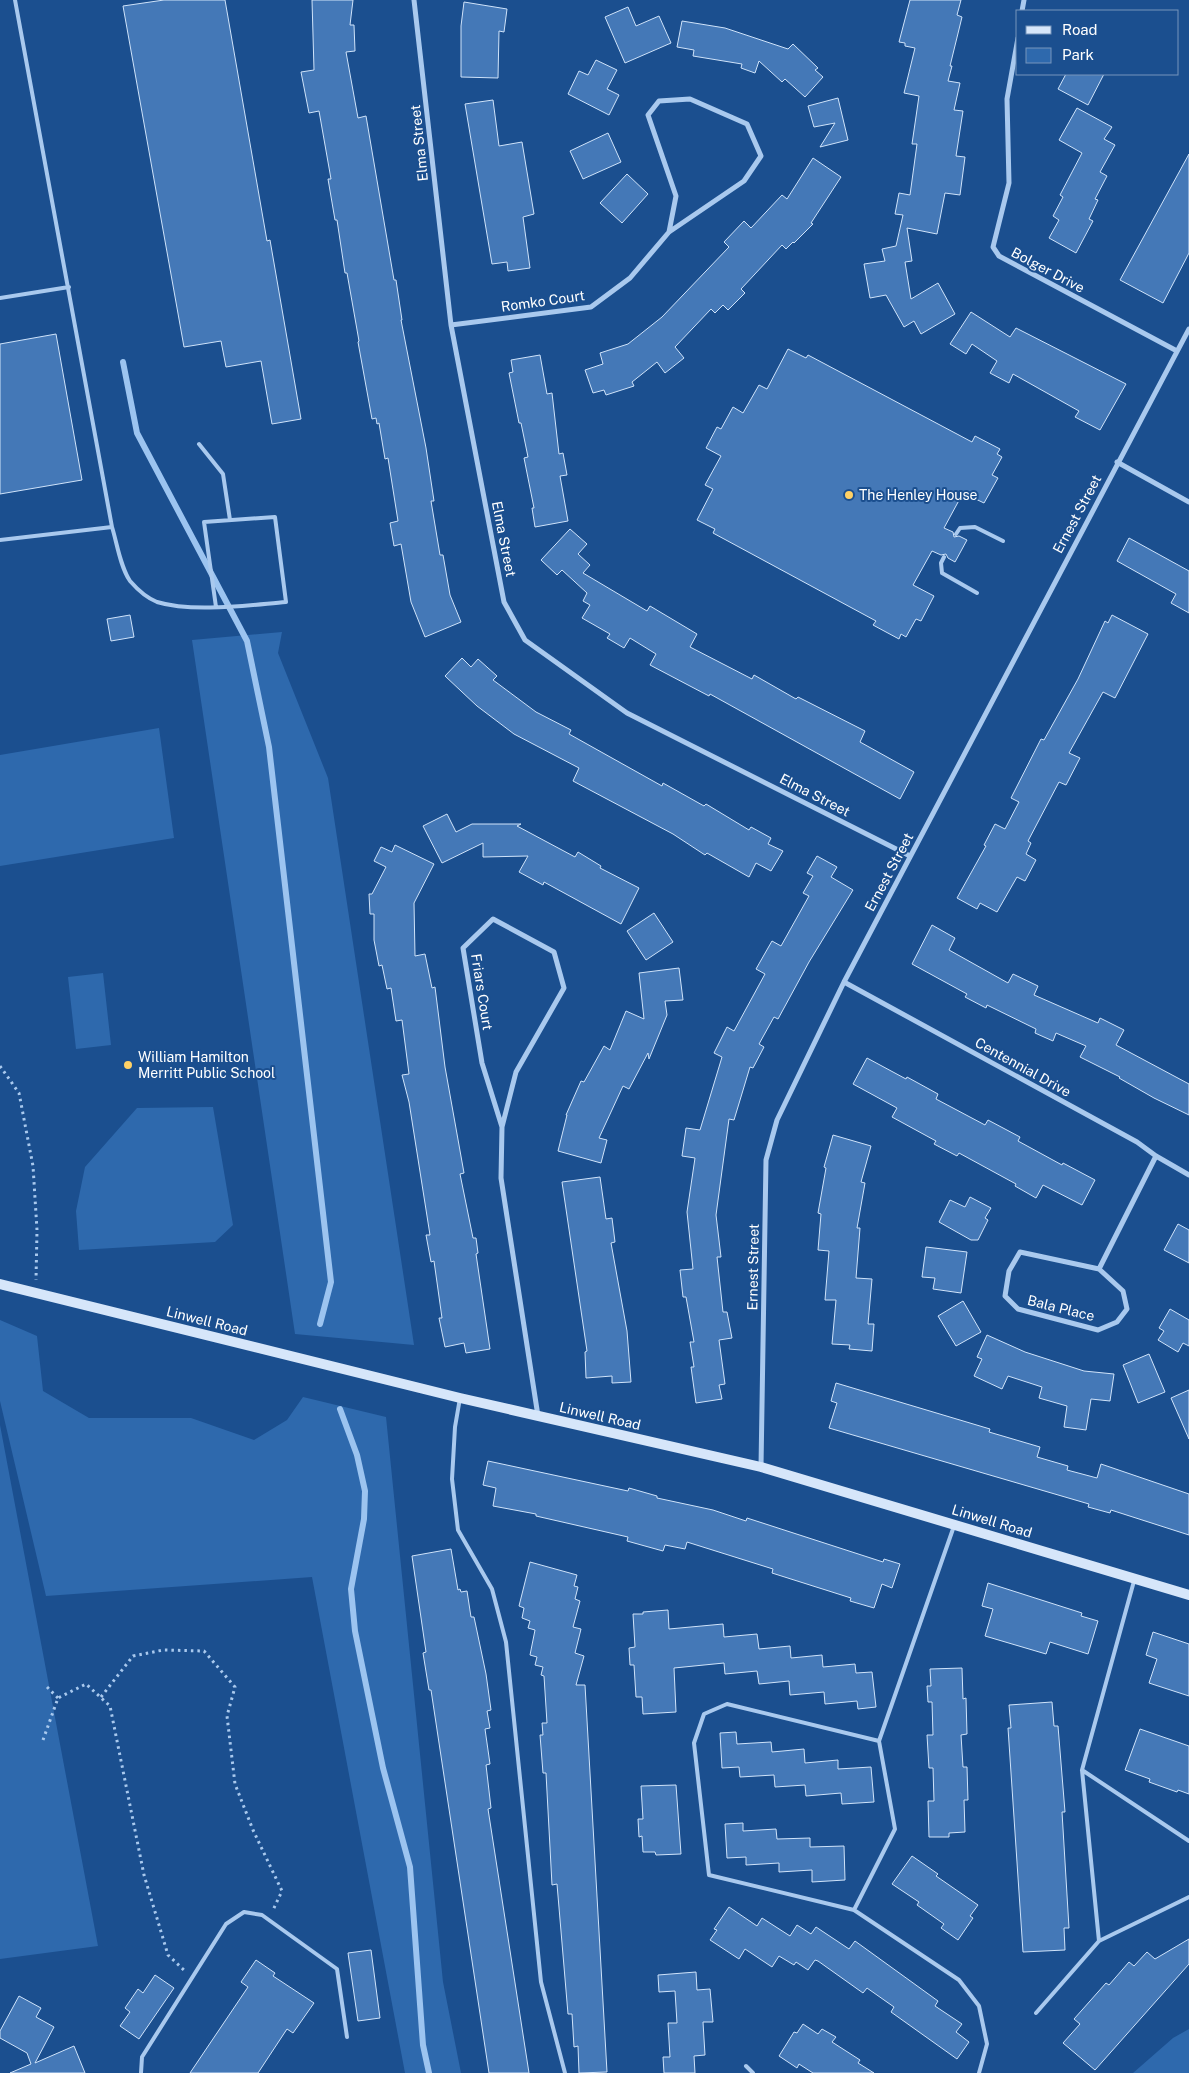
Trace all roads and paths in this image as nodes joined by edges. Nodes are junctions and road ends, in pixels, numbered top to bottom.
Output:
1 (15, 0) edge
2 (414, 0) edge
3 (1016, 50) edge
4 (669, 232) junction
5 (69, 287) junction
6 (0, 298) edge
7 (451, 326) junction
8 (1189, 329) edge
9 (1177, 351) junction
10 (199, 444) dead end
11 (1117, 462) junction
12 (1189, 502) edge
13 (230, 520) junction
14 (112, 527) junction
15 (956, 534) dead end
16 (0, 540) edge
17 (1003, 541) dead end
18 (944, 557) dead end
19 (977, 593) dead end
20 (216, 607) junction
21 (910, 856) junction
22 (844, 982) junction
23 (0, 1066) edge
24 (502, 1127) junction
25 (1156, 1156) junction
26 (1189, 1175) edge
27 (1099, 1269) junction
28 (0, 1284) edge
29 (36, 1293) junction
30 (460, 1398) junction
31 (538, 1416) junction
32 (762, 1467) junction
33 (954, 1524) junction
34 (1134, 1579) junction
35 (1189, 1595) edge
36 (47, 1687) dead end
37 (100, 1697) junction
38 (58, 1698) junction
39 (42, 1740) dead end
40 (879, 1741) junction
41 (1082, 1770) junction
42 (1189, 1841) edge
43 (1189, 1897) edge
44 (854, 1910) junction
45 (269, 1920) junction
46 (1099, 1940) junction
47 (192, 1978) junction
48 (1036, 2013) dead end
49 (347, 2037) dead end
50 (746, 2066) dead end
51 (141, 2073) edge
52 (565, 2073) edge
53 (753, 2073) edge
54 (979, 2073) edge

1 - 5 lane
2 - 7 street, Elma Street
3 - 9 street, Bolger Drive
4 - 4 street, Romko Court
4 - 7 street, Romko Court
5 - 6 lane
5 - 14 lane
7 - 21 street, Elma Street
8 - 9 street, Ernest Street
9 - 11 street, Ernest Street
10 - 13 lane
11 - 12 street
11 - 21 street, Ernest Street
13 - 20 lane
13 - 20 lane
14 - 16 lane
14 - 20 lane
15 - 17 lane
18 - 19 lane
21 - 22 street, Ernest Street
22 - 25 street, Centennial Drive
22 - 32 street, Ernest Street
23 - 29 path
24 - 24 street, Friars Court
24 - 31 street, Friars Court
25 - 26 street, Centennial Drive
25 - 27 street
27 - 27 street, Bala Place
28 - 29 main road, Linwell Road
29 - 30 main road, Linwell Road
30 - 31 main road, Linwell Road
30 - 52 lane
31 - 32 main road, Linwell Road
32 - 33 main road, Linwell Road
33 - 34 main road, Linwell Road
33 - 40 lane
34 - 35 main road, Linwell Road
34 - 41 lane
36 - 38 path
37 - 38 path
37 - 45 path
37 - 47 path
38 - 39 path
40 - 44 lane
40 - 44 lane
41 - 42 lane
41 - 46 lane
43 - 46 lane
44 - 54 lane
45 - 47 lane
45 - 49 lane
46 - 48 lane
47 - 51 lane
50 - 53 lane

